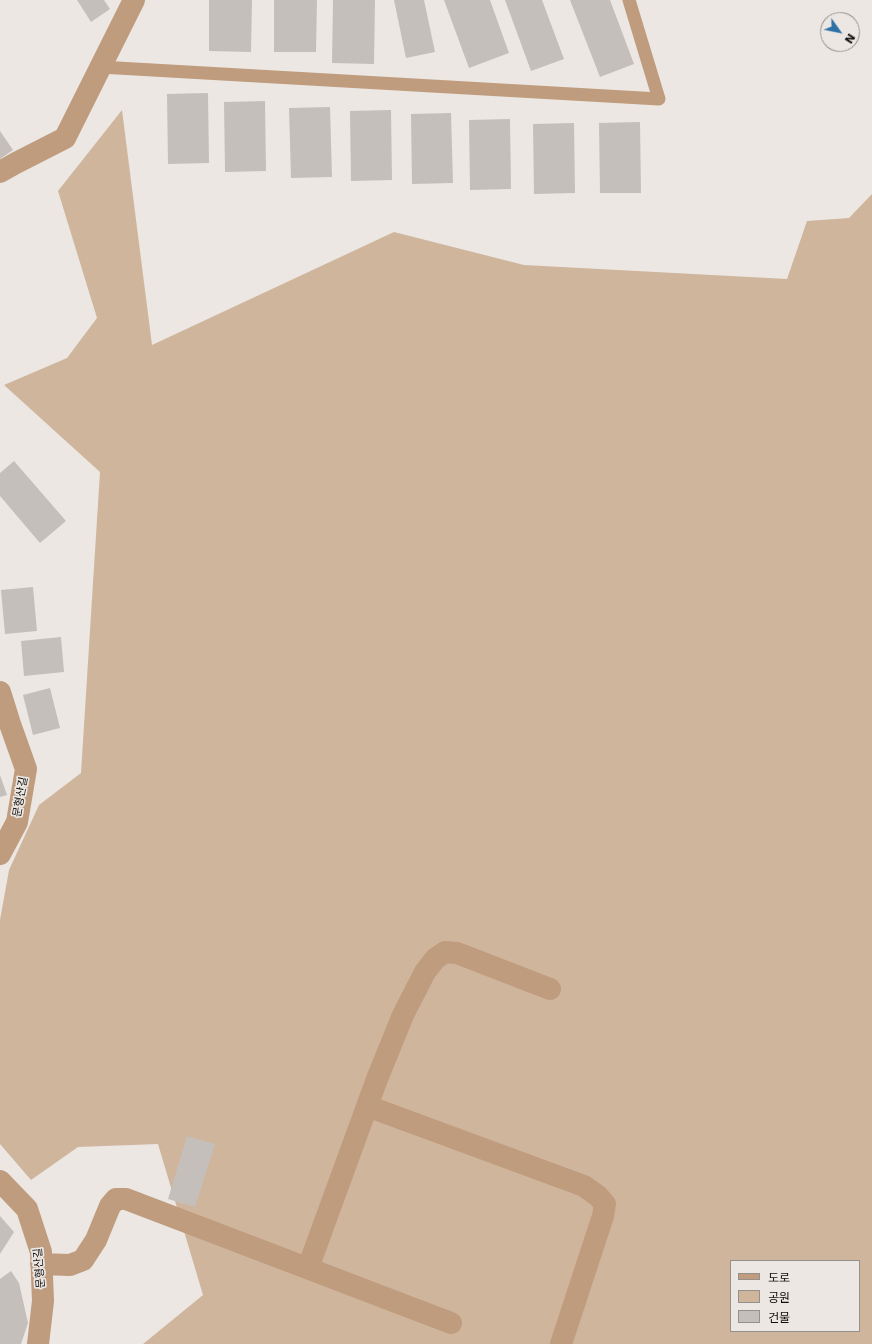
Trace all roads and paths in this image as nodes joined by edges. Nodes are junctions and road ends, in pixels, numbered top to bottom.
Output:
1 (134, 0) edge
2 (629, 0) edge
3 (100, 67) junction
4 (0, 172) edge
5 (0, 692) edge
6 (0, 854) edge
7 (550, 989) dead end
8 (367, 1106) junction
9 (0, 1181) edge
10 (41, 1264) junction
11 (308, 1268) junction
12 (451, 1323) dead end
13 (38, 1344) edge
14 (561, 1344) edge

1 - 3 street
2 - 3 lane
3 - 4 street
5 - 6 street, 문형산길
7 - 8 street
8 - 11 street
8 - 14 street
9 - 10 street, 문형산길
10 - 11 street
10 - 13 street, 문형산길
11 - 12 street

